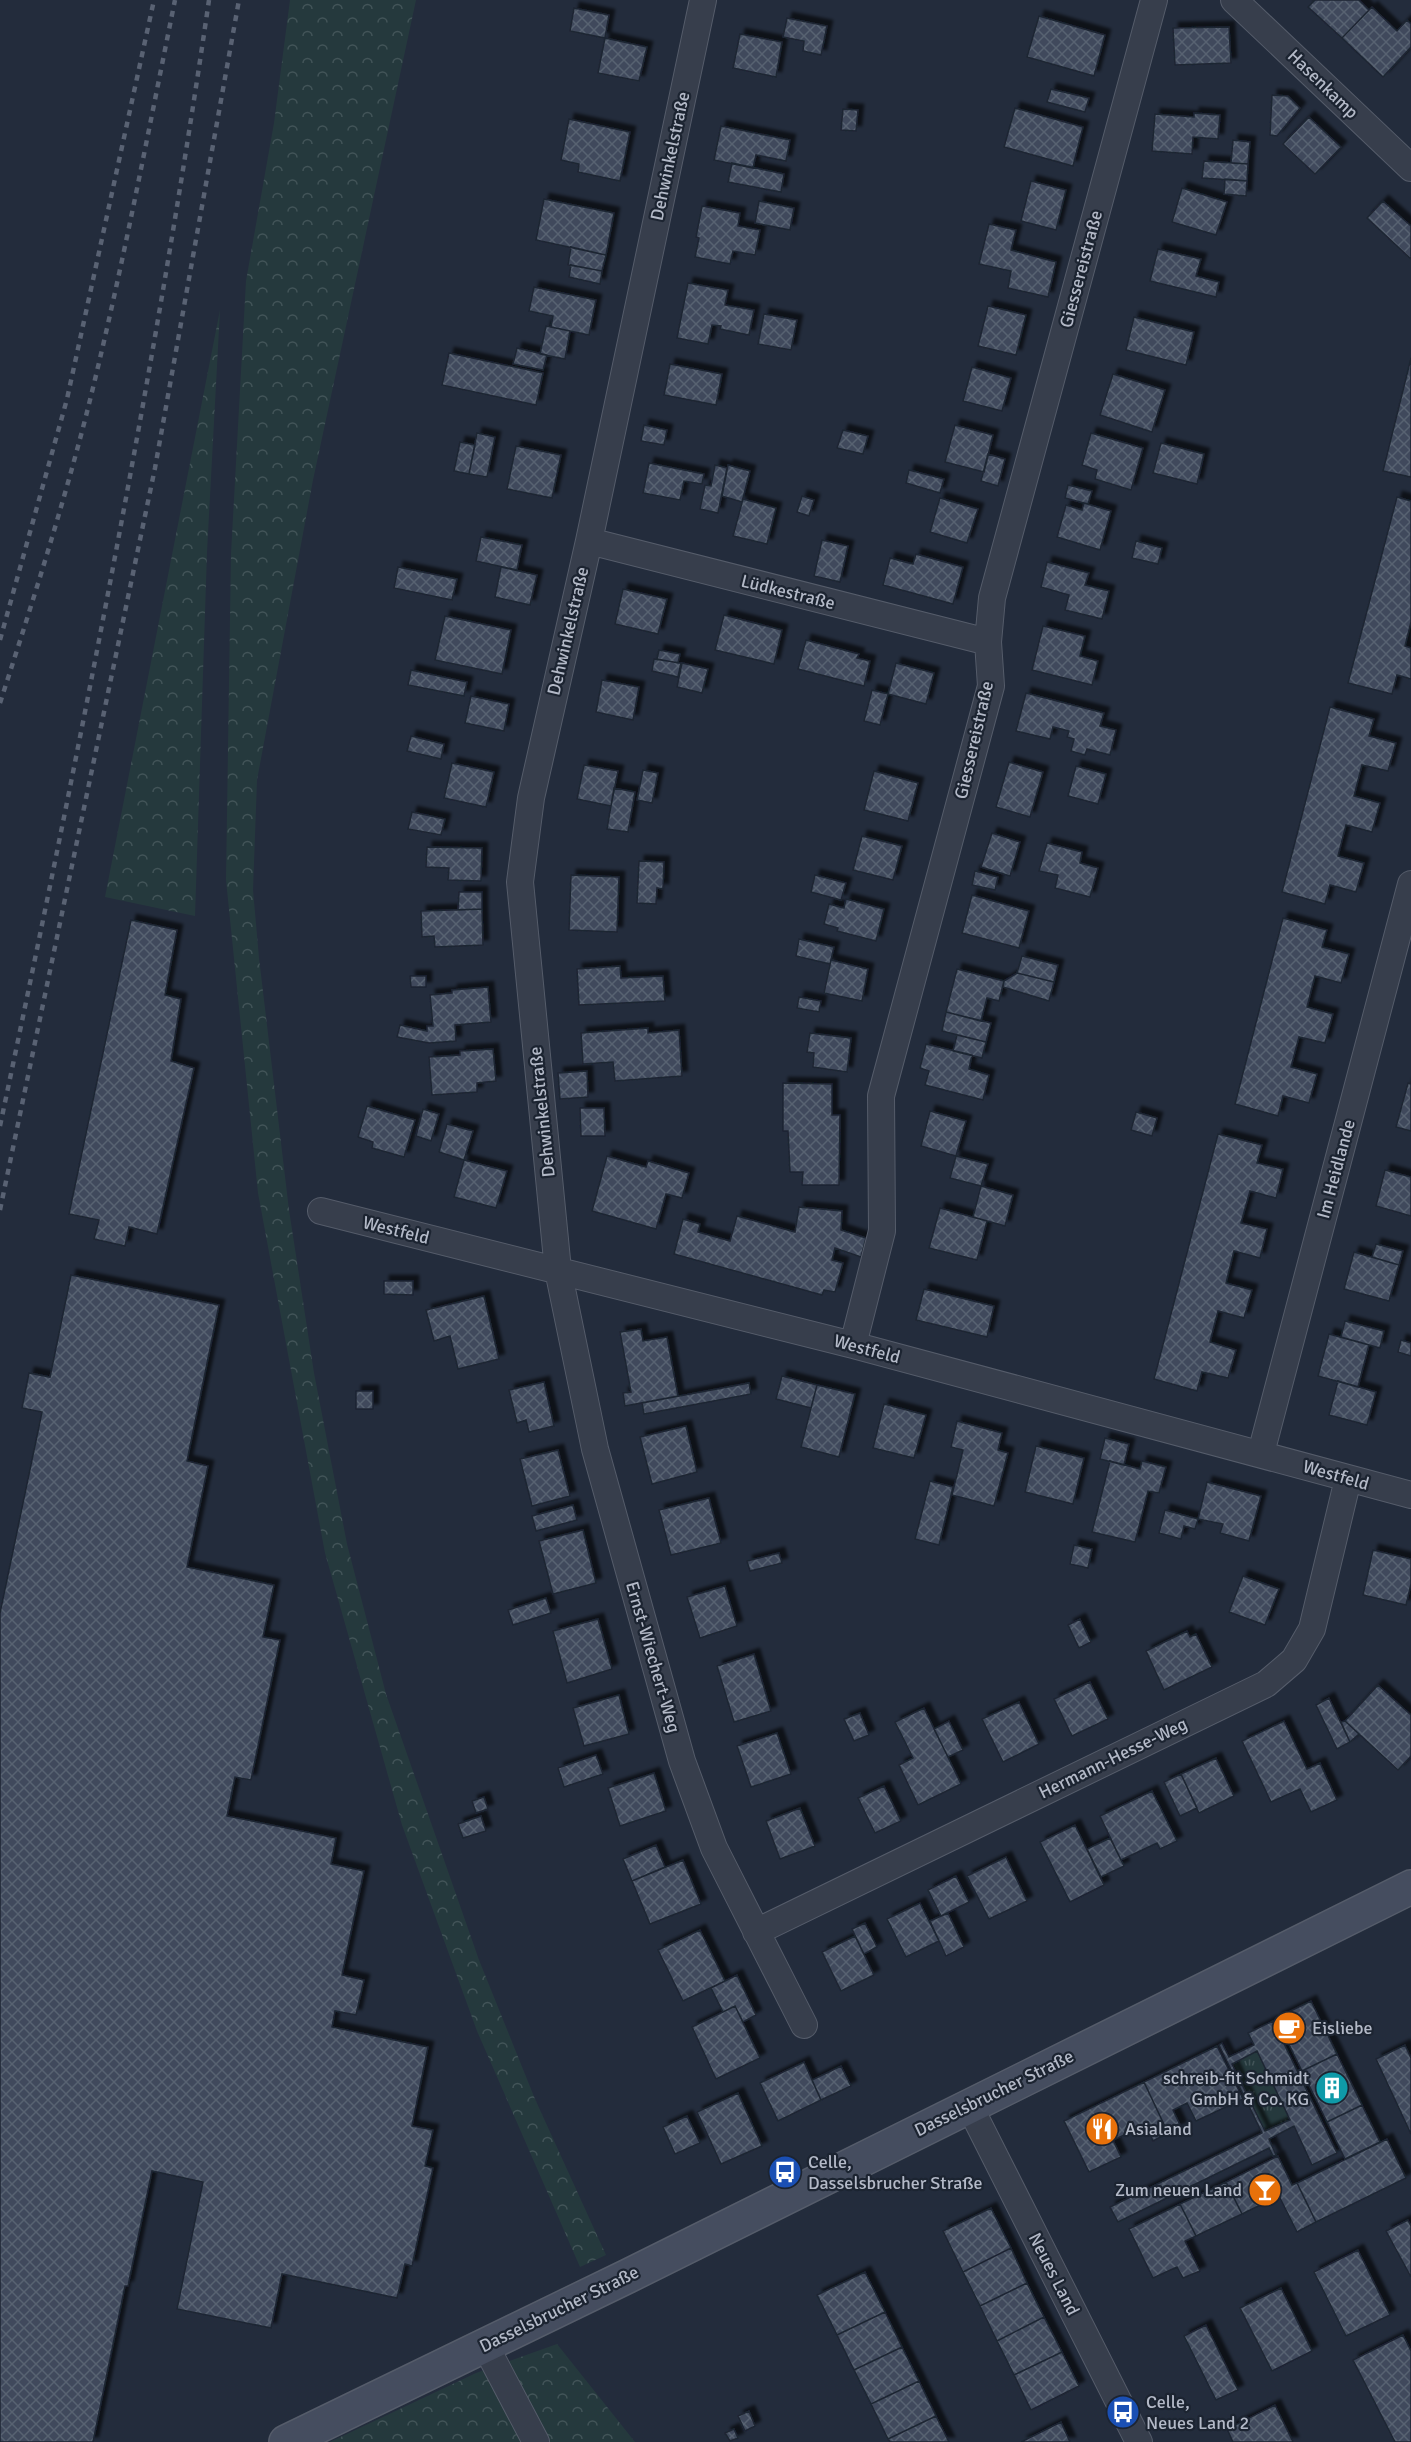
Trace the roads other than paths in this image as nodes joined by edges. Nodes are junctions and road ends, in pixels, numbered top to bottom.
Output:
1 (703, 0) edge
2 (1154, 0) edge
3 (1234, 0) edge
4 (1411, 168) edge
5 (589, 541) junction
6 (988, 642) junction
7 (1411, 884) edge
8 (321, 1211) dead end
9 (558, 1270) junction
10 (853, 1345) junction
11 (1261, 1453) junction
12 (1348, 1479) junction
13 (1411, 1495) edge
14 (1411, 1887) edge
15 (756, 1932) junction
16 (804, 2025) dead end
17 (969, 2106) junction
18 (485, 2345) junction
19 (286, 2442) edge
20 (536, 2442) edge
21 (1138, 2442) edge

1 - 5 street, Dehwinkelstraße
2 - 6 street, Giessereistraße
3 - 4 street, Hasenkamp
5 - 6 street, Lüdkestraße
5 - 9 street, Dehwinkelstraße
6 - 10 street, Giessereistraße
7 - 11 street, Im Heidlande
8 - 9 street, Westfeld
9 - 10 street, Westfeld
9 - 15 street, Ernst-Wiechert-Weg
10 - 11 street, Westfeld
11 - 12 street, Westfeld
12 - 13 street, Westfeld
12 - 15 street, Hermann-Hesse-Weg
14 - 17 street, Dasselsbrucher Straße
15 - 16 street, Ernst-Wiechert-Weg
17 - 18 street, Dasselsbrucher Straße
17 - 21 street, Neues Land
18 - 19 street, Dasselsbrucher Straße
18 - 20 street

